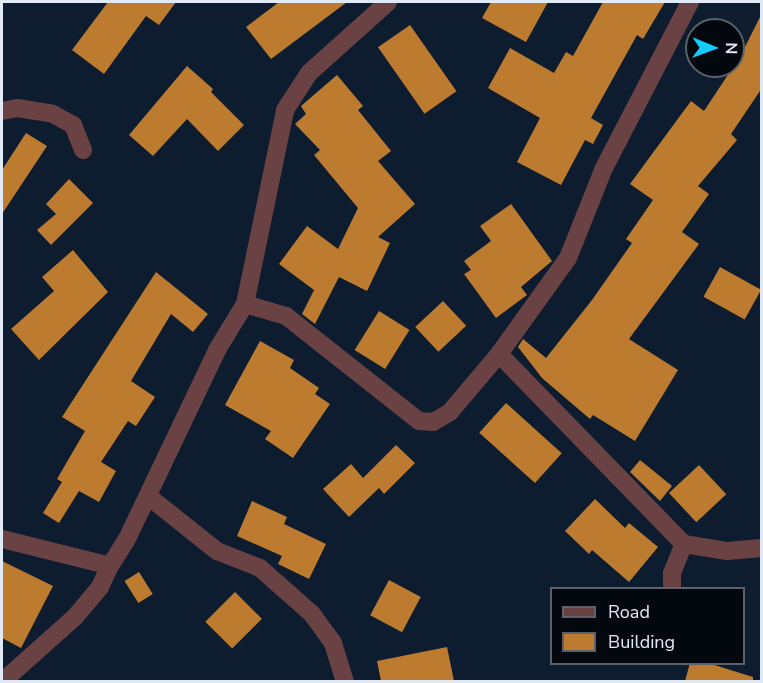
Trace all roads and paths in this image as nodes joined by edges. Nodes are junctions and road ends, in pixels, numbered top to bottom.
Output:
1 (388, 2) edge
2 (690, 2) edge
3 (2, 111) edge
4 (83, 150) dead end
5 (245, 304) junction
6 (499, 354) junction
7 (148, 496) junction
8 (2, 539) edge
9 (684, 544) junction
10 (762, 548) edge
11 (110, 566) junction
12 (672, 587) edge
13 (2, 681) edge
14 (345, 681) edge

1 - 5 street
2 - 6 street
3 - 4 street
5 - 6 street
5 - 7 street
6 - 9 street
7 - 11 street
7 - 14 street
8 - 11 street
9 - 10 street
9 - 12 street
11 - 13 street

